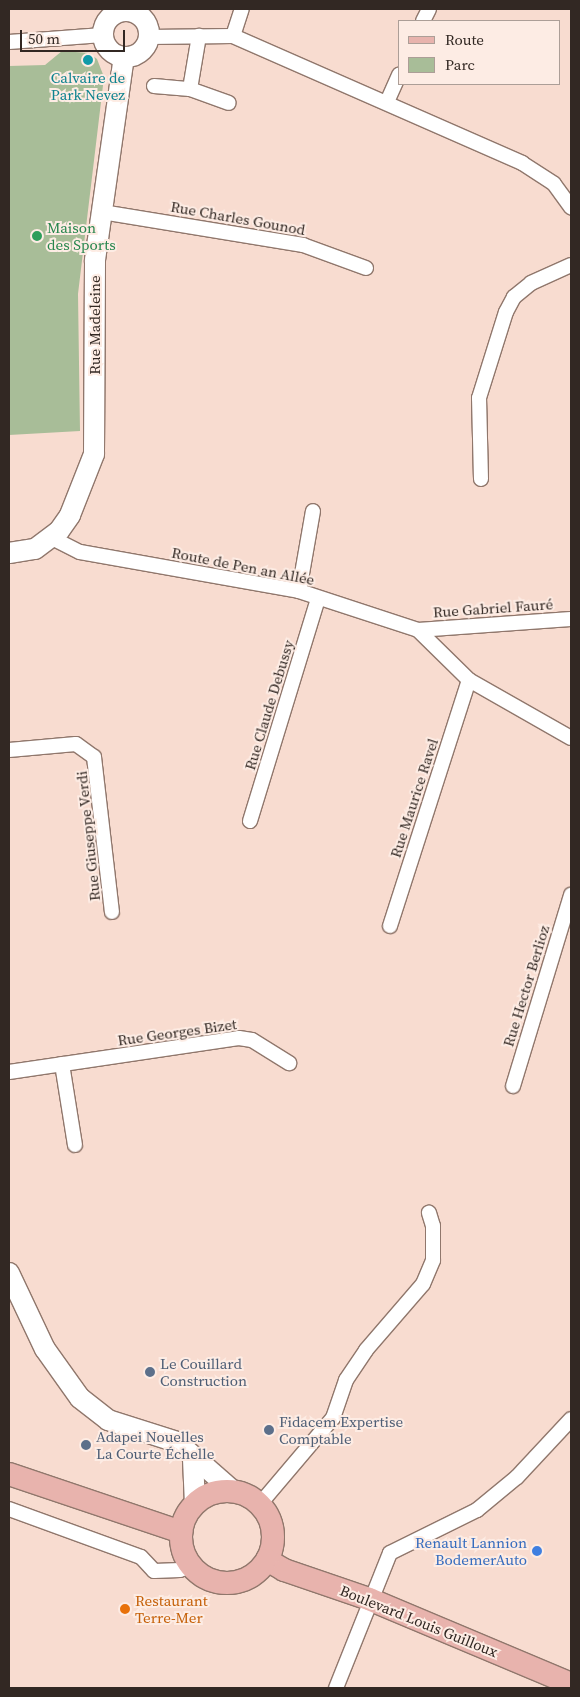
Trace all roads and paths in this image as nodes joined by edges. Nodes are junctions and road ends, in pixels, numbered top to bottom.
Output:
1 (242, 9) edge
2 (136, 11) edge
3 (103, 35) junction
4 (199, 36) junction
5 (234, 36) junction
6 (148, 37) junction
7 (9, 42) edge
8 (124, 57) junction
9 (398, 77) edge
10 (154, 86) dead end
11 (190, 89) junction
12 (387, 102) junction
13 (229, 103) dead end
14 (571, 207) edge
15 (102, 212) junction
16 (571, 265) edge
17 (366, 268) dead end
18 (481, 479) dead end
19 (313, 511) dead end
20 (52, 538) junction
21 (9, 553) edge
22 (300, 591) junction
23 (318, 598) junction
24 (571, 619) edge
25 (418, 630) junction
26 (469, 680) junction
27 (571, 738) edge
28 (9, 750) edge
29 (250, 821) dead end
30 (571, 897) edge
31 (112, 912) dead end
32 (390, 926) dead end
33 (289, 1063) dead end
34 (62, 1064) junction
35 (9, 1072) edge
36 (512, 1086) dead end
37 (75, 1145) dead end
38 (429, 1213) dead end
39 (9, 1273) edge
40 (571, 1419) edge
41 (193, 1458) junction
42 (9, 1474) edge
43 (233, 1491) junction
44 (195, 1504) junction
45 (260, 1504) junction
46 (9, 1509) edge
47 (181, 1532) junction
48 (267, 1560) junction
49 (191, 1566) junction
50 (369, 1599) junction
51 (571, 1684) edge
52 (336, 1688) edge

1 - 5 street
2 - 3 main road
2 - 6 main road
3 - 7 street
3 - 8 main road
4 - 5 street
4 - 6 street
4 - 11 street
5 - 12 street
6 - 8 main road
8 - 15 main road, Rue Madeleine
9 - 12 street
10 - 11 street
11 - 13 street
12 - 14 street
15 - 17 street, Rue Charles Gounod
15 - 20 main road, Rue Madeleine
16 - 18 street
19 - 22 street
20 - 21 main road, Rue Madeleine
20 - 22 street, Route de Pen an Allée
22 - 23 street, Route de Pen an Allée
23 - 25 street, Route de Pen an Allée
23 - 29 street, Rue Claude Debussy
24 - 25 street, Rue Gabriel Fauré
25 - 26 street, Route de Pen an Allée
26 - 27 street, Route de Pen an Allée
26 - 32 street, Rue Maurice Ravel
28 - 31 street, Rue Giuseppe Verdi
30 - 36 street, Rue Hector Berlioz
33 - 34 street, Rue Georges Bizet
34 - 35 street, Rue Georges Bizet
34 - 37 street
38 - 45 street
39 - 41 main road
40 - 50 street
41 - 43 main road
41 - 44 main road
42 - 47 main road
43 - 44 main road
43 - 45 main road
44 - 47 main road
45 - 48 main road
46 - 49 street
47 - 49 main road
48 - 49 main road
48 - 50 main road, Boulevard Louis Guilloux
50 - 51 main road, Boulevard Louis Guilloux
50 - 52 street

